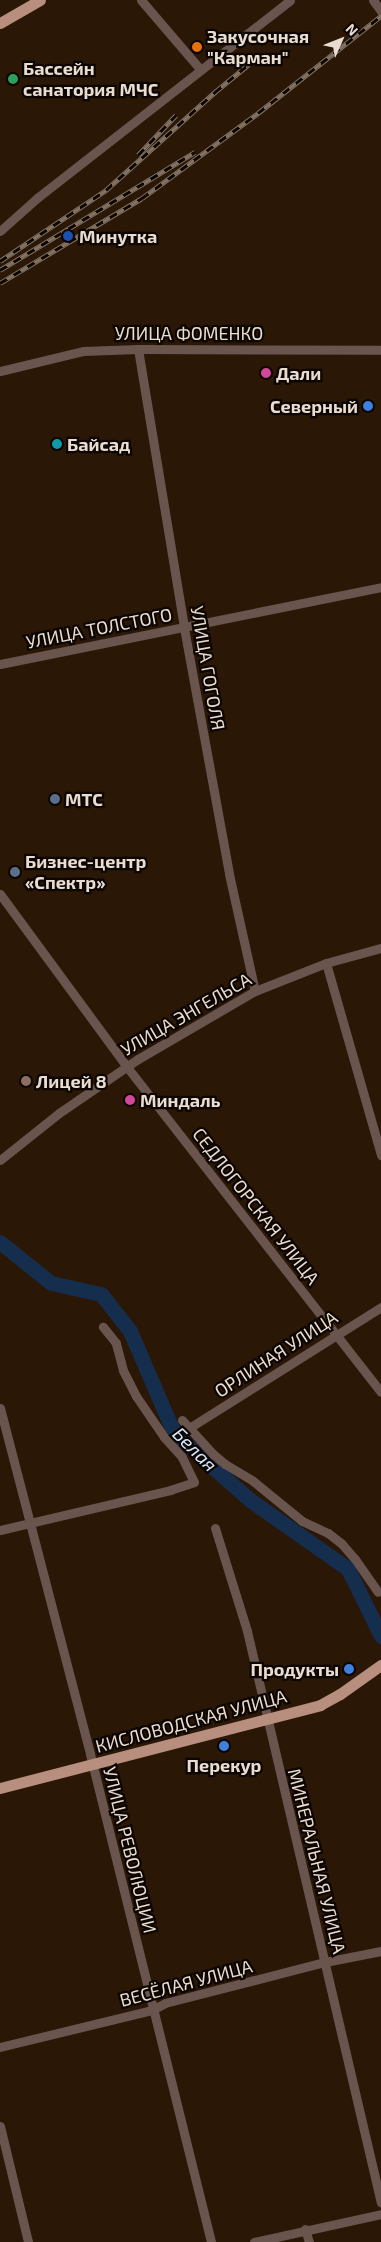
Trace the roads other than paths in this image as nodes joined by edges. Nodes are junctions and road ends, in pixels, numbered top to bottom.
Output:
1 (40, 0) edge
2 (141, 0) edge
3 (290, 0) edge
4 (373, 0) edge
5 (381, 11) edge
6 (0, 23) edge
7 (200, 69) junction
8 (0, 231) edge
9 (138, 349) junction
10 (381, 350) edge
11 (0, 370) edge
12 (381, 587) edge
13 (184, 628) junction
14 (0, 664) edge
15 (0, 894) edge
16 (381, 948) edge
17 (326, 963) junction
18 (254, 991) junction
19 (127, 1067) junction
20 (381, 1155) edge
21 (0, 1160) edge
22 (381, 1307) edge
23 (103, 1326) dead end
24 (336, 1335) junction
25 (381, 1392) edge
26 (0, 1408) edge
27 (182, 1420) dead end
28 (189, 1428) junction
29 (30, 1523) junction
30 (215, 1528) dead end
31 (0, 1530) edge
32 (378, 1592) dead end
33 (377, 1668) edge
34 (266, 1719) junction
35 (92, 1765) junction
36 (0, 1788) edge
37 (381, 1951) edge
38 (325, 1962) junction
39 (152, 2010) junction
40 (0, 2047) edge
41 (0, 2126) edge
42 (381, 2203) edge
43 (381, 2214) edge
44 (305, 2229) junction
45 (28, 2242) edge
46 (211, 2242) edge
47 (254, 2242) edge
48 (308, 2242) edge

1 - 6 main road
2 - 7 street
3 - 7 street
4 - 5 street
7 - 8 street
9 - 10 street, УЛИЦА ФОМЕНКО
9 - 11 street, УЛИЦА ФОМЕНКО
9 - 13 street, УЛИЦА ГОГОЛЯ
12 - 13 street, УЛИЦА ТОЛСТОГО
13 - 14 street, УЛИЦА ТОЛСТОГО
13 - 18 street, УЛИЦА ГОГОЛЯ
15 - 19 street, СЕДЛОГОРСКАЯ УЛИЦА
16 - 17 street, УЛИЦА ЭНГЕЛЬСА
17 - 18 street, УЛИЦА ЭНГЕЛЬСА
17 - 20 street
18 - 19 street, УЛИЦА ЭНГЕЛЬСА
19 - 21 street, УЛИЦА ЭНГЕЛЬСА
19 - 24 street, СЕДЛОГОРСКАЯ УЛИЦА
22 - 24 street, ОРЛИНАЯ УЛИЦА
23 - 29 street
24 - 25 street, СЕДЛОГОРСКАЯ УЛИЦА
24 - 28 street, ОРЛИНАЯ УЛИЦА
26 - 29 street, УЛИЦА РЕВОЛЮЦИИ
27 - 28 street
28 - 32 street
29 - 31 street
29 - 35 street, УЛИЦА РЕВОЛЮЦИИ
30 - 34 street, МИНЕРАЛЬНАЯ УЛИЦА
33 - 34 main road, КИСЛОВОДСКАЯ УЛИЦА
34 - 35 main road, КИСЛОВОДСКАЯ УЛИЦА
34 - 38 street, МИНЕРАЛЬНАЯ УЛИЦА
35 - 36 main road, КИСЛОВОДСКАЯ УЛИЦА
35 - 39 street, УЛИЦА РЕВОЛЮЦИИ
37 - 38 street, ВЕСЁЛАЯ УЛИЦА
38 - 39 street, ВЕСЁЛАЯ УЛИЦА
38 - 42 street, МИНЕРАЛЬНАЯ УЛИЦА
39 - 40 street, ВЕСЁЛАЯ УЛИЦА
39 - 46 street, УЛИЦА РЕВОЛЮЦИИ
41 - 45 street
43 - 44 street
44 - 47 street
44 - 48 street

